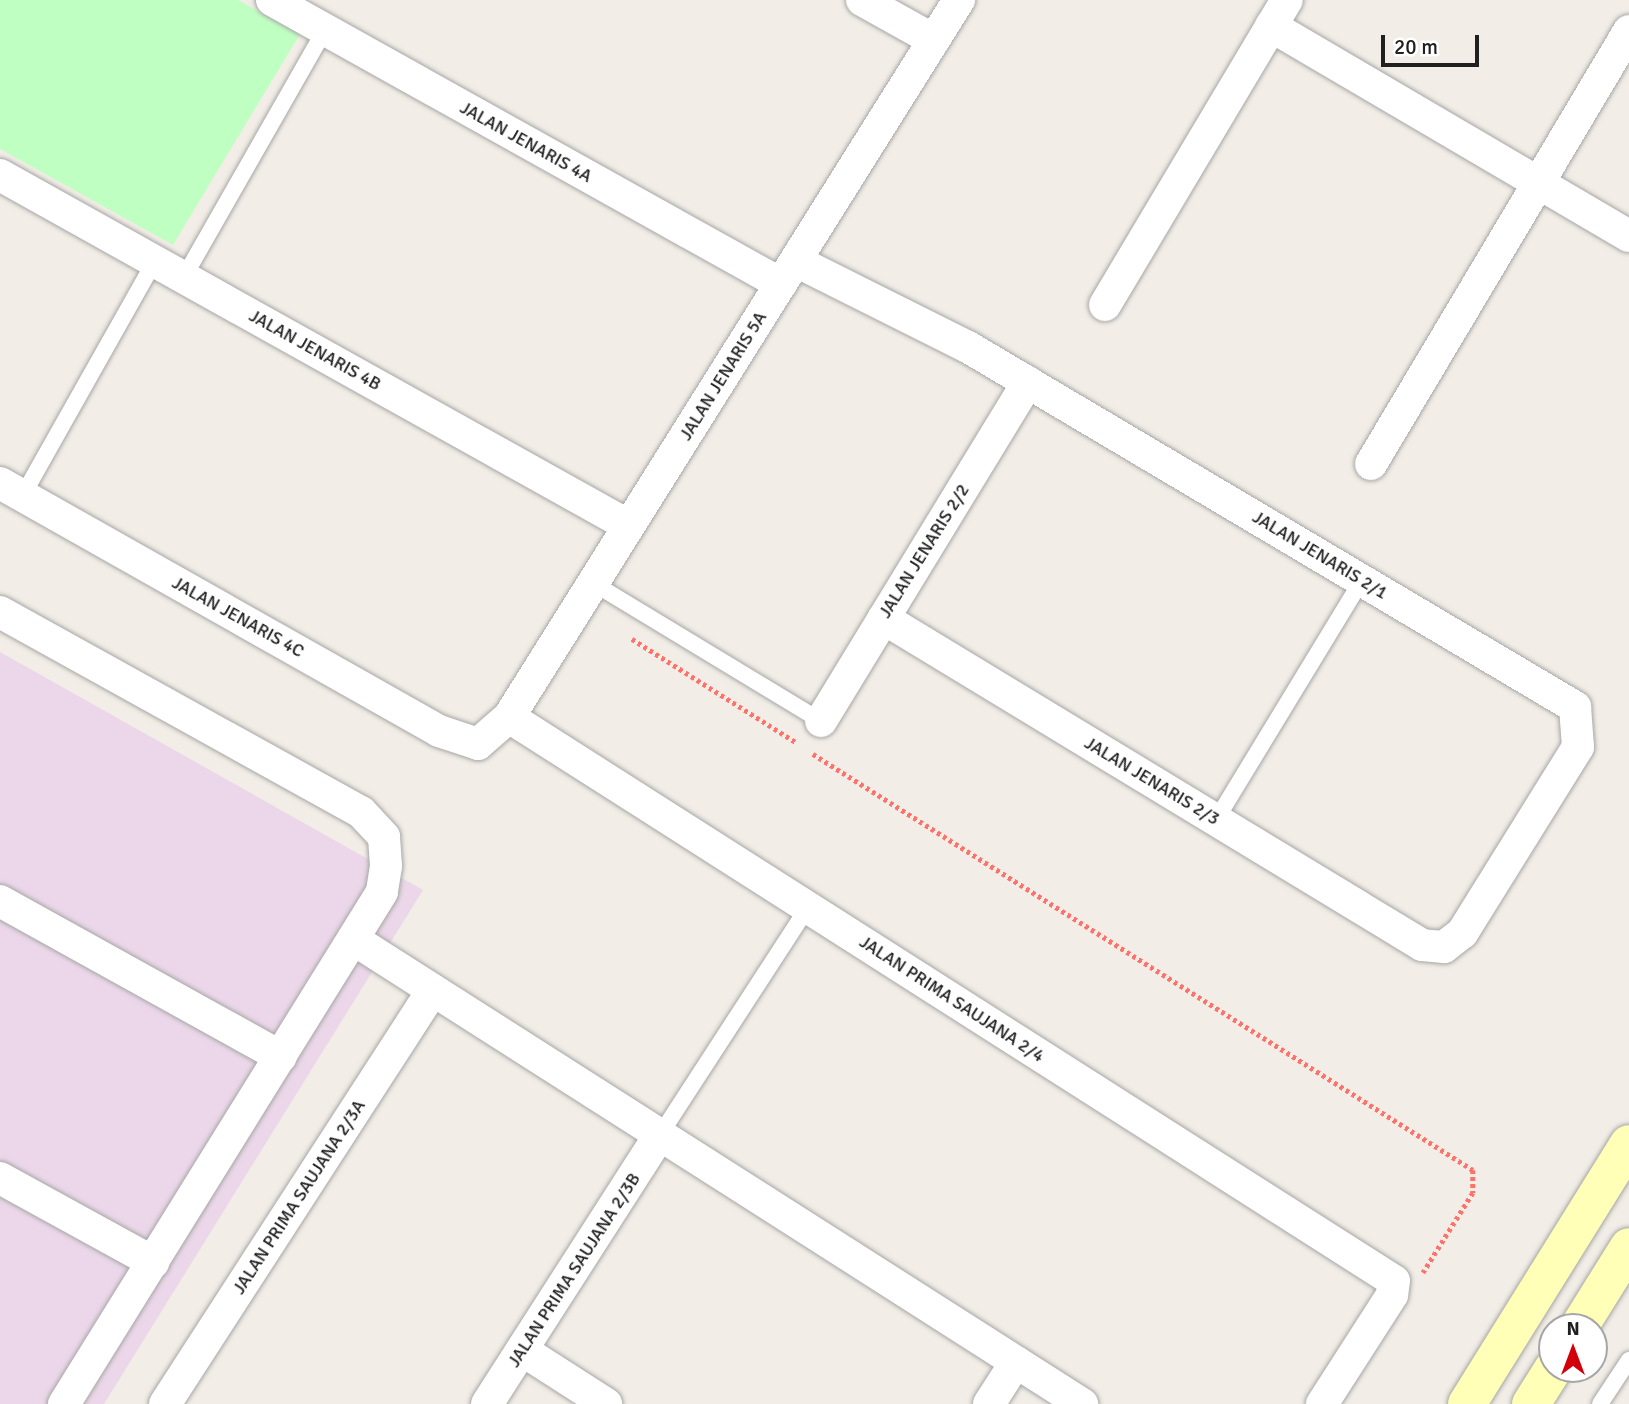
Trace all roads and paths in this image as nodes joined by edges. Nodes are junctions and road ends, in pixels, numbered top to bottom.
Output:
1 (272, 0) edge
2 (862, 0) edge
3 (959, 0) edge
4 (1279, 13) edge
5 (314, 16) edge
6 (1629, 31) edge
7 (934, 40) junction
8 (0, 175) edge
9 (1538, 183) junction
10 (1629, 236) edge
11 (155, 261) junction
12 (788, 273) junction
13 (184, 277) junction
14 (1105, 305) dead end
15 (1028, 382) junction
16 (1371, 464) dead end
17 (11, 489) edge
18 (629, 526) junction
19 (1362, 580) junction
20 (593, 583) junction
21 (0, 612) edge
22 (883, 618) junction
23 (632, 639) dead end
24 (509, 717) junction
25 (821, 720) joint
26 (478, 744) joint
27 (1216, 820) junction
28 (0, 901) edge
29 (808, 907) junction
30 (353, 939) junction
31 (1422, 944) joint
32 (433, 990) junction
33 (281, 1056) junction
34 (660, 1135) junction
35 (1629, 1144) edge
36 (0, 1178) edge
37 (1629, 1247) edge
38 (153, 1262) junction
39 (1394, 1281) junction
40 (1588, 1313) edge
41 (522, 1350) junction
42 (1629, 1360) edge
43 (1017, 1362) junction
44 (1544, 1383) edge
45 (64, 1404) edge
46 (165, 1404) edge
47 (487, 1404) edge
48 (606, 1404) edge
49 (989, 1404) edge
50 (1082, 1404) edge
51 (1322, 1404) edge
52 (1467, 1404) edge
53 (1531, 1404) edge
54 (1600, 1404) edge

1 - 5 street, JALAN JENARIS 4A
2 - 7 street
3 - 7 street, JALAN JENARIS 5A
4 - 9 street
4 - 14 street
5 - 12 street, JALAN JENARIS 4A
5 - 13 lane
6 - 9 street
7 - 12 street, JALAN JENARIS 5A
8 - 11 street, JALAN JENARIS 4B
9 - 10 street
9 - 16 street
11 - 13 street, JALAN JENARIS 4B
11 - 17 lane
12 - 15 street, JALAN JENARIS 2/1
12 - 18 street, JALAN JENARIS 5A
13 - 18 street, JALAN JENARIS 4B
15 - 19 street, JALAN JENARIS 2/1
15 - 22 street, JALAN JENARIS 2/2
17 - 26 street, JALAN JENARIS 4C
18 - 20 street, JALAN JENARIS 5A
19 - 27 lane
19 - 31 street, JALAN JENARIS 2/1
20 - 24 street, JALAN JENARIS 5A
20 - 25 lane
21 - 30 street
22 - 25 street, JALAN JENARIS 2/2
22 - 27 street, JALAN JENARIS 2/3
23 - 39 path
24 - 26 street, JALAN JENARIS 5A
24 - 29 street, JALAN PRIMA SAUJANA 2/4
27 - 31 street, JALAN JENARIS 2/3
28 - 33 street
29 - 34 lane
29 - 39 street, JALAN PRIMA SAUJANA 2/4
30 - 32 street
30 - 33 street
32 - 34 street
32 - 46 street, JALAN PRIMA SAUJANA 2/3A
33 - 38 street
34 - 41 street, JALAN PRIMA SAUJANA 2/3B
34 - 43 street
35 - 52 street
36 - 38 street
37 - 40 street
38 - 45 street
39 - 51 street
41 - 47 street, JALAN PRIMA SAUJANA 2/3B
41 - 48 street
42 - 54 lane
43 - 49 street
43 - 50 street
44 - 53 street

